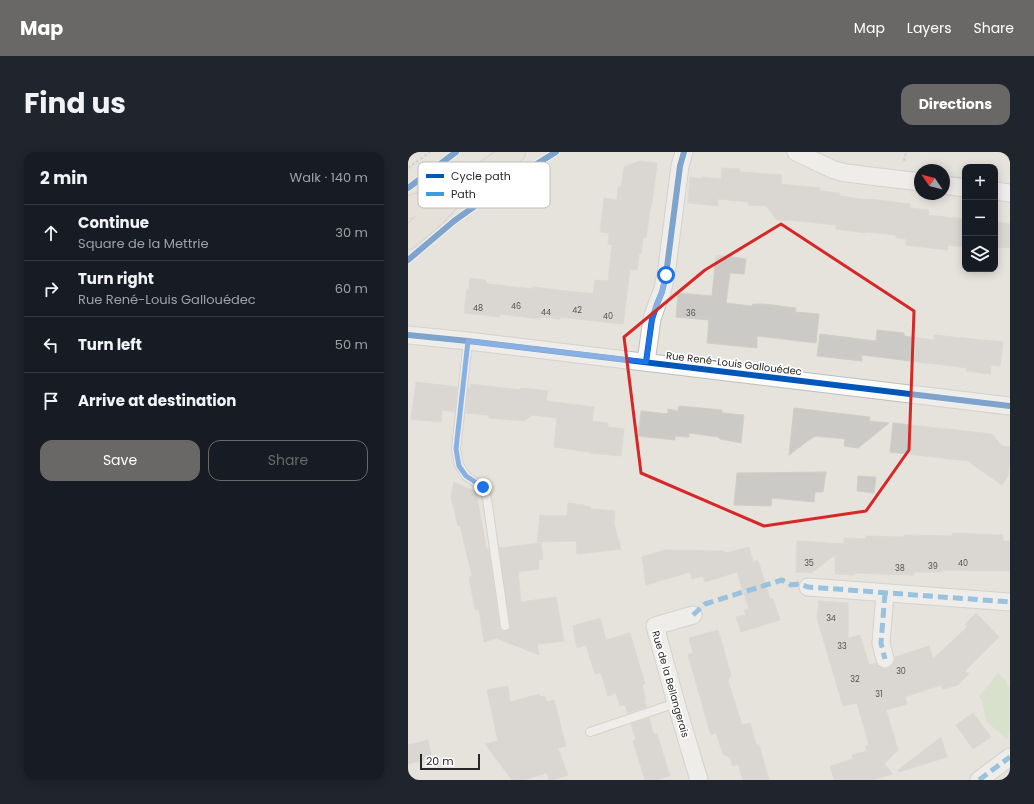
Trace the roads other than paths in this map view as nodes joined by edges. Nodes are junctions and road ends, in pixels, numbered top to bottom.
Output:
1 (514, 152) edge
2 (684, 152) edge
3 (796, 152) edge
4 (500, 162) edge
5 (914, 181) edge
6 (950, 186) edge
7 (962, 188) edge
8 (998, 191) edge
9 (1010, 193) edge
10 (418, 204) edge
11 (408, 207) edge
12 (441, 208) edge
13 (408, 238) edge
14 (408, 335) edge
15 (468, 341) junction
16 (646, 362) junction
17 (1010, 406) edge
18 (808, 587) dead end
19 (885, 594) junction
20 (1010, 602) edge
21 (693, 615) dead end
22 (505, 626) dead end
23 (885, 659) dead end
24 (676, 703) junction
25 (590, 732) dead end
26 (1010, 757) edge
27 (699, 780) edge
28 (979, 780) edge

1 - 4 main road
2 - 16 street
3 - 5 street
6 - 7 street
8 - 9 street
10 - 11 main road
12 - 13 main road
14 - 15 street, Rue René-Louis Gallouédec
15 - 16 street, Rue René-Louis Gallouédec
15 - 22 lane
16 - 17 street, Rue René-Louis Gallouédec
18 - 19 street
19 - 20 street
19 - 23 street
21 - 24 street, Rue de la Bellangerais
24 - 25 lane
24 - 27 street, Rue de la Bellangerais
26 - 28 street

